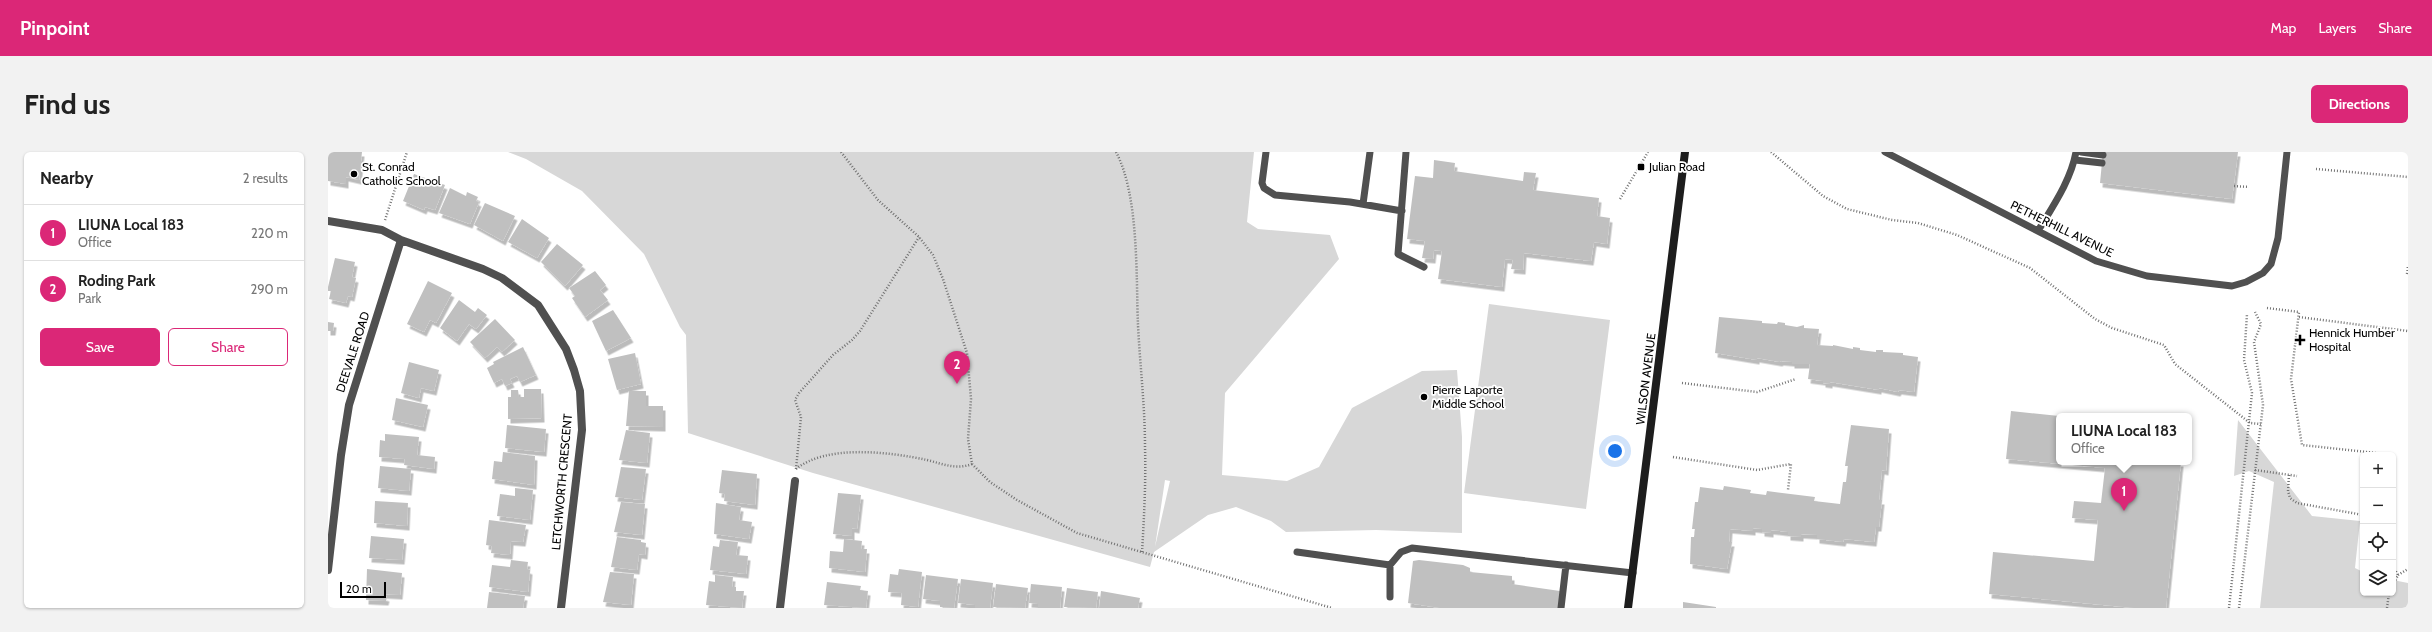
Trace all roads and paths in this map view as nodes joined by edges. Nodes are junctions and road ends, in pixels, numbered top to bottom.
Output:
1 (407, 152) edge
2 (841, 152) edge
3 (1116, 152) edge
4 (1266, 152) edge
5 (1370, 152) edge
6 (1406, 152) edge
7 (1648, 152) edge
8 (1685, 152) edge
9 (1771, 152) edge
10 (1885, 152) edge
11 (2076, 152) edge
12 (2081, 152) edge
13 (2287, 152) edge
14 (2103, 155) dead end
15 (2075, 160) junction
16 (2102, 163) dead end
17 (2316, 169) dead end
18 (2408, 177) edge
19 (2234, 186) dead end
20 (2249, 187) dead end
21 (1620, 199) dead end
22 (1364, 204) junction
23 (1402, 211) junction
24 (328, 221) edge
25 (382, 230) junction
26 (2038, 231) junction
27 (919, 237) junction
28 (401, 240) junction
29 (2408, 266) edge
30 (1424, 267) dead end
31 (2407, 274) dead end
32 (2267, 308) dead end
33 (2255, 312) dead end
34 (2246, 314) dead end
35 (2299, 317) junction
36 (2408, 331) edge
37 (1796, 379) dead end
38 (1682, 383) dead end
39 (2250, 423) junction
40 (2261, 424) junction
41 (2367, 452) edge
42 (1673, 457) dead end
43 (972, 464) junction
44 (796, 469) junction
45 (2255, 470) junction
46 (2289, 475) junction
47 (2298, 476) dead end
48 (795, 481) joint
49 (1788, 490) dead end
50 (2360, 514) edge
51 (1297, 552) dead end
52 (1142, 553) junction
53 (1390, 565) junction
54 (1566, 565) junction
55 (2408, 569) edge
56 (328, 570) edge
57 (2396, 571) edge
58 (1633, 573) junction
59 (2398, 575) junction
60 (2396, 579) edge
61 (2389, 596) edge
62 (1390, 597) dead end
63 (561, 608) edge
64 (780, 608) edge
65 (1332, 608) edge
66 (1561, 608) edge
67 (1628, 608) edge
68 (2229, 608) edge
69 (2239, 608) edge
70 (2387, 608) edge

1 - 25 path
2 - 27 path
3 - 52 path
4 - 22 lane
5 - 22 lane
6 - 23 lane
7 - 21 path
8 - 58 main road, WILSON AVENUE
9 - 39 path
10 - 26 lane, PETHERHILL AVENUE
11 - 15 lane
12 - 14 lane
13 - 26 lane, PETHERHILL AVENUE
15 - 16 lane
15 - 26 lane
17 - 18 path
19 - 20 path
22 - 23 lane
23 - 30 lane
24 - 25 street, LETCHWORTH CRESCENT
25 - 28 street, LETCHWORTH CRESCENT
27 - 43 path
27 - 44 path
28 - 56 street, DEEVALE ROAD
28 - 63 street, LETCHWORTH CRESCENT
29 - 31 path
32 - 35 path
33 - 40 path
34 - 39 path
35 - 36 path
35 - 41 path
37 - 38 path
39 - 40 path
39 - 68 path
40 - 45 path
42 - 49 path
43 - 44 path
43 - 52 path
44 - 48 path
45 - 46 path
45 - 69 path
46 - 47 path
46 - 50 path
48 - 64 street
51 - 53 lane
52 - 65 path
53 - 54 lane
53 - 62 lane
54 - 58 lane
54 - 66 lane
55 - 59 path
57 - 59 path
58 - 67 main road, WILSON AVENUE
59 - 60 path
61 - 70 path

